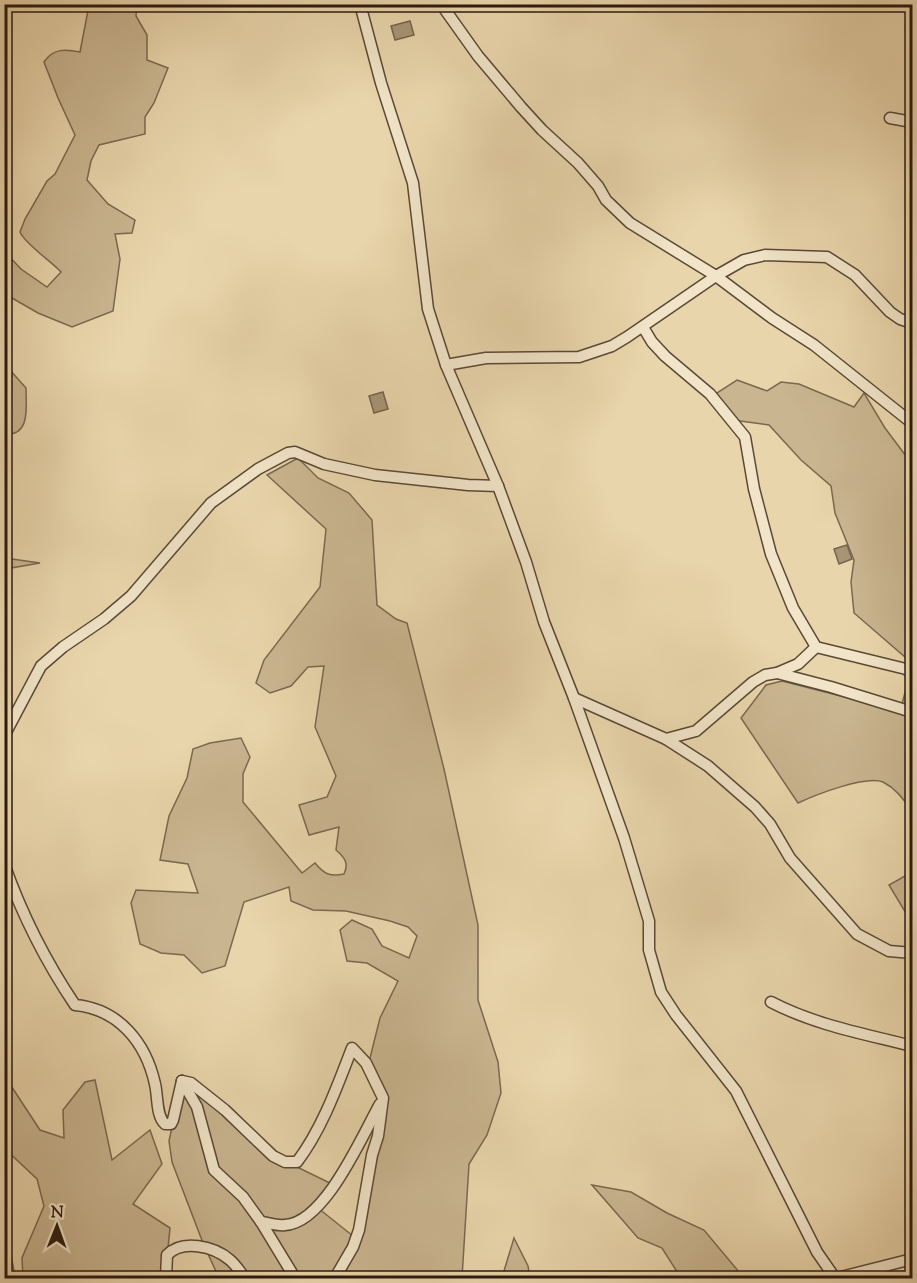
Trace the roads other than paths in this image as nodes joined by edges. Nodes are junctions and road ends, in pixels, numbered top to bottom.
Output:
1 (360, 4) edge
2 (441, 4) edge
3 (890, 118) dead end
4 (912, 122) edge
5 (716, 276) junction
6 (912, 323) edge
7 (643, 327) junction
8 (446, 365) junction
9 (912, 423) edge
10 (498, 486) junction
11 (816, 647) junction
12 (777, 673) junction
13 (912, 674) edge
14 (574, 698) junction
15 (912, 712) edge
16 (4, 735) edge
17 (666, 739) junction
18 (4, 864) edge
19 (912, 953) edge
20 (771, 1002) dead end
21 (912, 1046) edge
22 (182, 1081) junction
23 (383, 1098) junction
24 (261, 1222) junction
25 (912, 1259) edge
26 (166, 1278) edge
27 (245, 1278) edge
28 (295, 1278) edge
29 (335, 1278) edge
30 (836, 1278) edge

1 - 8 street
2 - 5 street
3 - 4 street
5 - 6 street
5 - 7 street
5 - 9 street
7 - 8 street
7 - 11 street
8 - 10 street
10 - 14 street
10 - 16 street
11 - 12 street
11 - 13 street
12 - 15 street
12 - 17 street
14 - 17 street
14 - 30 street
17 - 19 street
18 - 22 street
20 - 21 street
22 - 23 street
22 - 24 street
23 - 24 street
23 - 29 street
24 - 28 street
25 - 30 street
26 - 27 street

